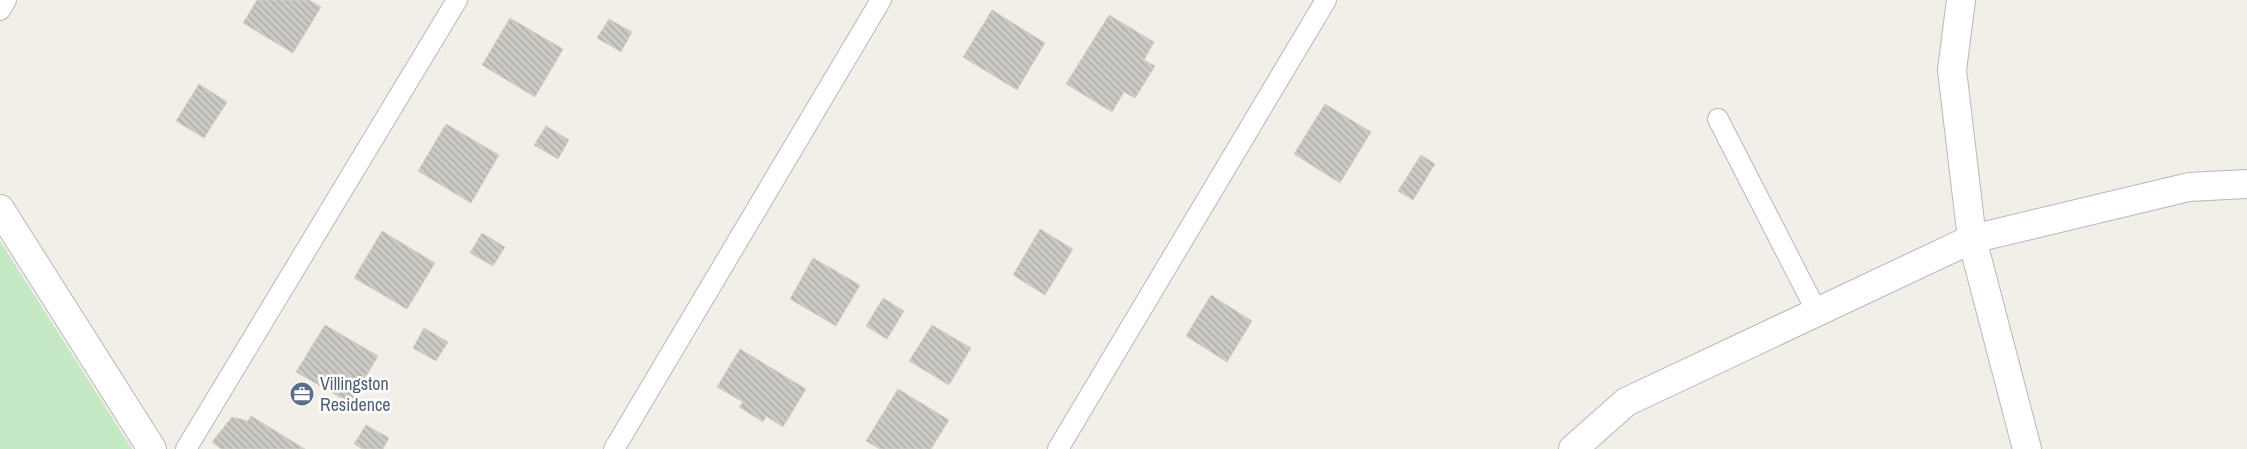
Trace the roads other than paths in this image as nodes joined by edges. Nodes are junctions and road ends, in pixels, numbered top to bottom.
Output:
1 (6, 0) edge
2 (457, 0) edge
3 (881, 0) edge
4 (1326, 0) edge
5 (1961, 0) edge
6 (0, 10) edge
7 (1718, 119) dead end
8 (2247, 184) edge
9 (0, 209) edge
10 (1972, 239) junction
11 (1817, 312) junction
12 (152, 449) edge
13 (186, 449) edge
14 (614, 449) edge
15 (1058, 449) edge
16 (1572, 449) edge
17 (2027, 449) edge

1 - 6 lane
2 - 13 lane
3 - 14 lane
4 - 15 lane
5 - 10 street
7 - 11 lane
8 - 10 street
9 - 12 street
10 - 11 street
10 - 17 street
11 - 16 street

